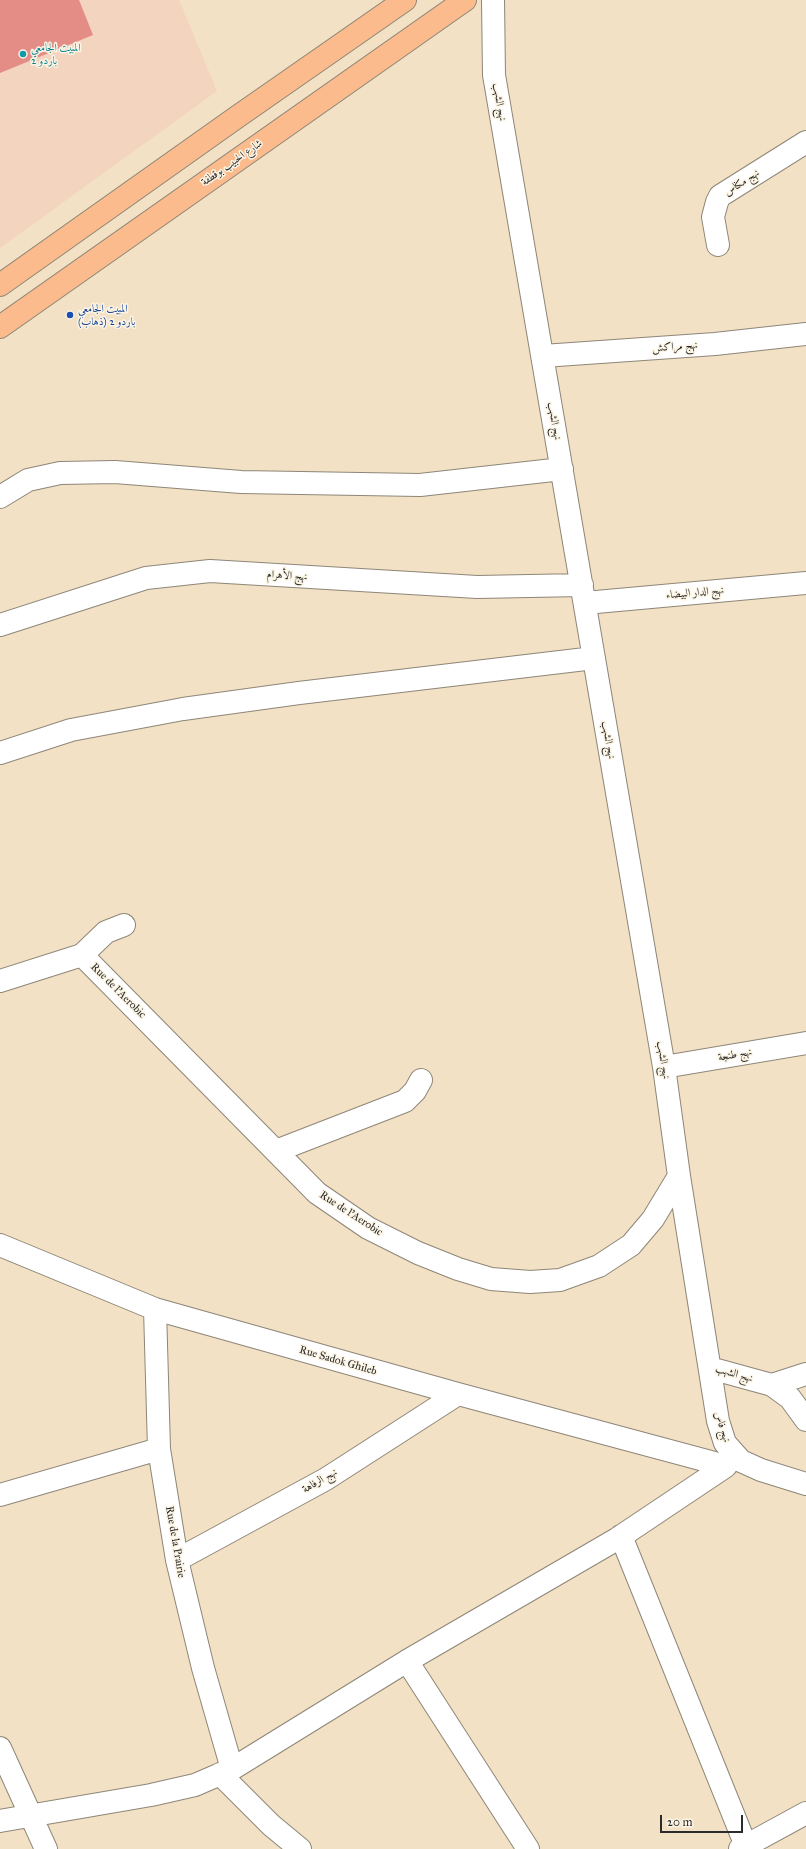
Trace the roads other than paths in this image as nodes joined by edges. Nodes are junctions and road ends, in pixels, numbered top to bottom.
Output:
1 (405, 0) edge
2 (465, 0) edge
3 (493, 0) edge
4 (806, 142) edge
5 (718, 245) dead end
6 (0, 285) edge
7 (0, 327) edge
8 (806, 334) edge
9 (543, 356) junction
10 (562, 469) junction
11 (0, 497) edge
12 (806, 583) edge
13 (583, 594) junction
14 (0, 625) edge
15 (594, 658) junction
16 (0, 753) edge
17 (124, 925) dead end
18 (82, 956) junction
19 (0, 981) edge
20 (806, 1043) edge
21 (664, 1067) junction
22 (422, 1080) dead end
23 (276, 1151) junction
24 (679, 1176) junction
25 (0, 1245) edge
26 (154, 1309) junction
27 (710, 1368) junction
28 (806, 1374) edge
29 (772, 1385) junction
30 (458, 1394) junction
31 (806, 1420) edge
32 (159, 1449) junction
33 (734, 1464) junction
34 (806, 1484) edge
35 (0, 1495) edge
36 (621, 1536) junction
37 (177, 1560) junction
38 (407, 1662) junction
39 (0, 1748) edge
40 (226, 1772) junction
41 (806, 1813) edge
42 (31, 1816) junction
43 (0, 1821) edge
44 (743, 1847) edge
45 (46, 1849) edge
46 (300, 1849) edge
47 (528, 1849) edge

1 - 6 main road
2 - 7 main road, شارع الحبيب بوقطفة
3 - 9 street, نهج الشهب
4 - 5 street, نهج مكناس
8 - 9 street, نهج مراكش
9 - 10 street, نهج الشهب
10 - 11 street
10 - 13 street, نهج الشهب
12 - 13 street, نهج الدار البيضاء
13 - 14 street, نهج الأهرام
13 - 15 street, نهج الشهب
15 - 16 street
15 - 21 street, نهج الشهب
17 - 18 street
18 - 19 street, Rue de l'Aerobic
18 - 23 street, Rue de l'Aerobic
20 - 21 street, نهج طنجة
21 - 24 street, نهج الشهب
22 - 23 street
23 - 24 street, Rue de l'Aerobic
24 - 27 street, نهج الشهب
25 - 26 street, Rue Sadok Ghileb
26 - 30 street, Rue Sadok Ghileb
26 - 32 street, Rue de la Prairie
27 - 29 street, نهج الشهب
27 - 33 street, نهج فاس
28 - 29 street
29 - 31 street, نهج الشهب
30 - 33 street, Rue Sadok Ghileb
30 - 37 street, نهج الرفاهة
32 - 35 street
32 - 37 street, Rue de la Prairie
33 - 34 street, نهج فاس
33 - 36 street
36 - 38 street
36 - 44 street
37 - 40 street, Rue de la Prairie
38 - 40 street
38 - 47 street
39 - 42 street
40 - 42 street
40 - 46 street
41 - 44 street
42 - 43 street
42 - 45 street

